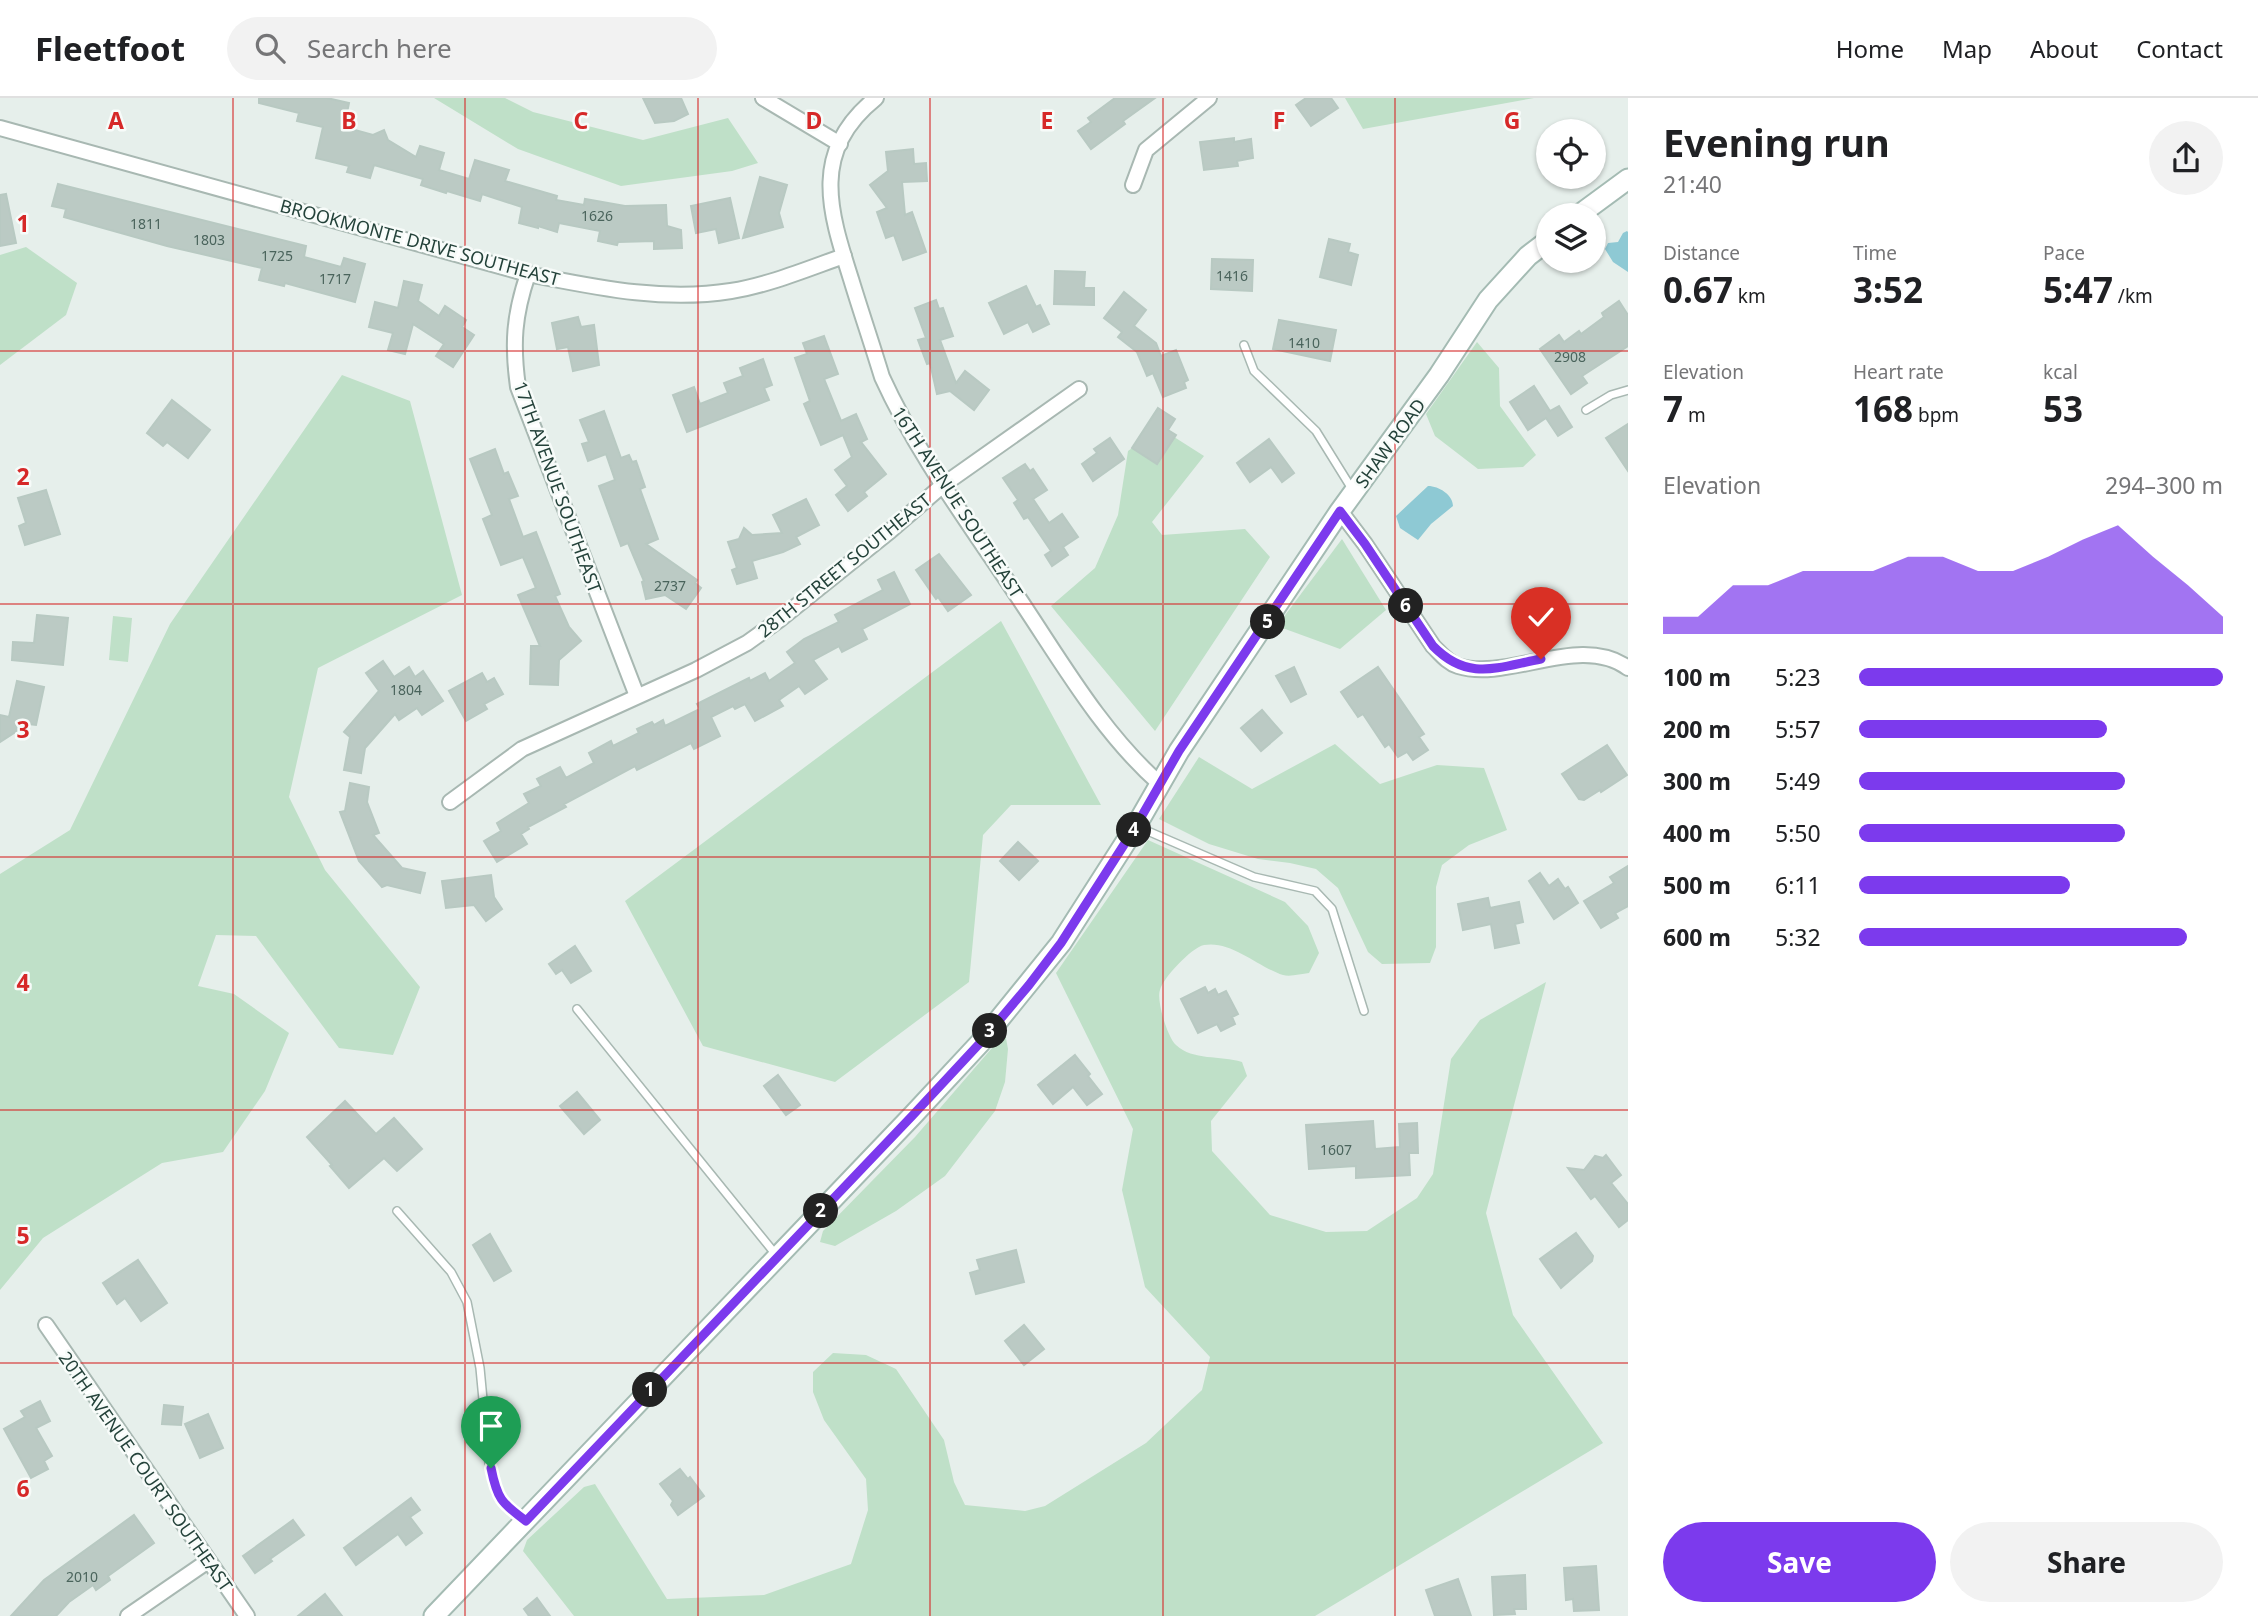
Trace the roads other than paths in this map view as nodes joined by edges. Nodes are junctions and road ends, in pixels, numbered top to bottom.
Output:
1 (763, 98) edge
2 (876, 98) edge
3 (1209, 98) edge
4 (0, 128) edge
5 (840, 144) junction
6 (1628, 180) edge
7 (1133, 184) dead end
8 (1596, 203) edge
9 (1536, 250) edge
10 (844, 256) junction
11 (528, 274) junction
12 (1244, 345) dead end
13 (1079, 389) dead end
14 (1628, 390) edge
15 (1586, 410) dead end
16 (943, 485) junction
17 (1354, 492) junction
18 (1340, 511) junction
19 (1628, 668) edge
20 (637, 696) junction
21 (1160, 784) junction
22 (450, 802) dead end
23 (1136, 826) junction
24 (577, 1009) dead end
25 (1364, 1011) dead end
26 (397, 1211) dead end
27 (778, 1256) junction
28 (46, 1325) dead end
29 (526, 1521) junction
30 (208, 1560) junction
31 (128, 1616) edge
32 (247, 1616) edge
33 (434, 1616) edge

1 - 5 street
2 - 5 street, 16TH AVENUE SOUTHEAST
3 - 7 street
4 - 11 street, BROOKMONTE DRIVE SOUTHEAST
5 - 10 street, 16TH AVENUE SOUTHEAST
6 - 8 main road
9 - 17 main road, SHAW ROAD
10 - 11 street, BROOKMONTE DRIVE SOUTHEAST
10 - 16 street, 16TH AVENUE SOUTHEAST
11 - 20 street, 17TH AVENUE SOUTHEAST
12 - 17 lane
13 - 16 street, 28TH STREET SOUTHEAST
14 - 15 lane
16 - 20 street, 28TH STREET SOUTHEAST
16 - 21 street, 16TH AVENUE SOUTHEAST
17 - 18 main road, SHAW ROAD
18 - 19 street
18 - 21 main road, SHAW ROAD
20 - 22 street, 28TH STREET SOUTHEAST
21 - 23 main road, SHAW ROAD
23 - 25 lane
23 - 27 main road, SHAW ROAD
24 - 27 lane
26 - 29 lane
27 - 29 main road, SHAW ROAD
28 - 30 street, 20TH AVENUE COURT SOUTHEAST
29 - 33 main road, SHAW ROAD
30 - 31 street
30 - 32 street, 20TH AVENUE COURT SOUTHEAST

